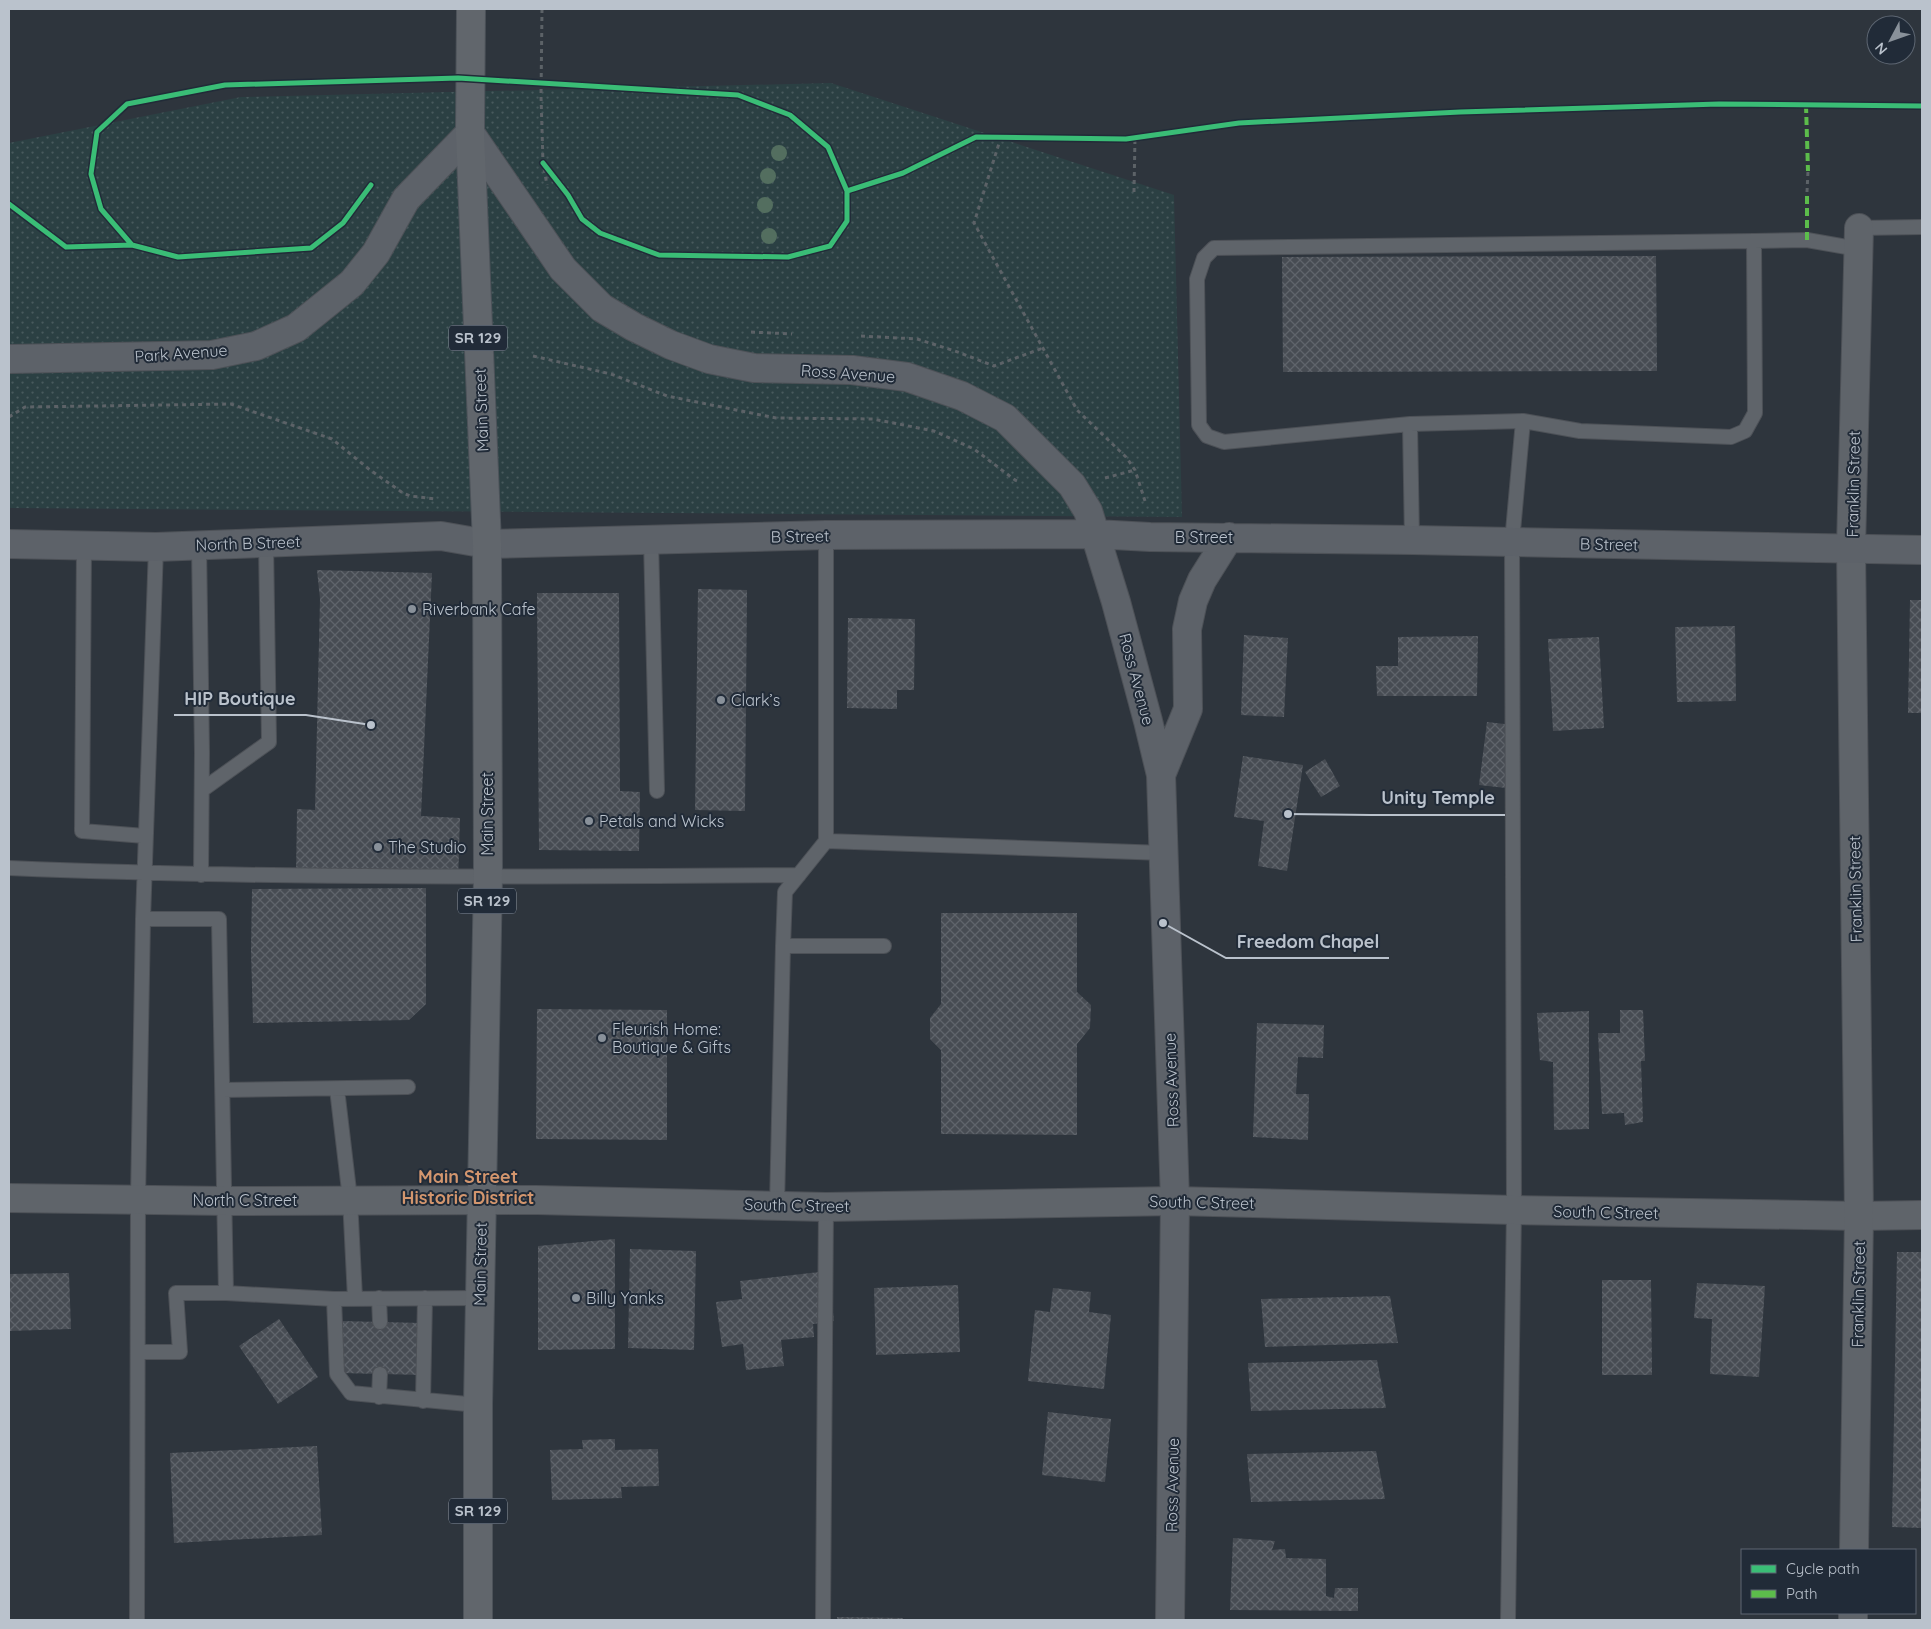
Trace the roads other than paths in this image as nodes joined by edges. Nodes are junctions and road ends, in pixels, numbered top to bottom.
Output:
1 (471, 9) edge
2 (470, 133) junction
3 (1922, 227) edge
4 (1858, 239) junction
5 (1754, 241) junction
6 (9, 359) edge
7 (1523, 421) junction
8 (1410, 424) junction
9 (1095, 534) junction
10 (826, 535) junction
11 (1229, 537) junction
12 (652, 540) junction
13 (1412, 540) junction
14 (1512, 542) junction
15 (266, 543) junction
16 (9, 544) edge
17 (487, 544) junction
18 (84, 545) junction
19 (199, 545) junction
20 (156, 547) junction
21 (1851, 548) junction
22 (1922, 550) edge
23 (1161, 775) junction
24 (202, 790) junction
25 (657, 791) dead end
26 (145, 836) junction
27 (826, 841) junction
28 (1164, 853) junction
29 (9, 868) edge
30 (144, 874) junction
31 (201, 875) junction
32 (799, 875) junction
33 (488, 877) junction
34 (143, 919) junction
35 (783, 946) junction
36 (884, 946) dead end
37 (408, 1087) dead end
38 (337, 1089) junction
39 (223, 1090) junction
40 (9, 1198) edge
41 (350, 1199) junction
42 (138, 1200) junction
43 (226, 1201) junction
44 (481, 1201) junction
45 (1176, 1201) junction
46 (776, 1205) junction
47 (826, 1206) junction
48 (1514, 1210) junction
49 (1922, 1215) edge
50 (1859, 1216) junction
51 (226, 1293) junction
52 (355, 1298) junction
53 (379, 1298) junction
54 (425, 1298) junction
55 (480, 1298) junction
56 (334, 1299) junction
57 (380, 1322) dead end
58 (138, 1352) junction
59 (380, 1374) dead end
60 (380, 1397) junction
61 (423, 1401) junction
62 (478, 1405) junction
63 (1854, 1549) edge
64 (137, 1620) edge
65 (478, 1620) edge
66 (823, 1620) edge
67 (1170, 1620) edge
68 (1508, 1620) edge

1 - 2 main road, Main Street / SR 129
2 - 6 main road, Park Avenue
2 - 9 main road, Ross Avenue
2 - 17 main road, Main Street / SR 129
3 - 4 lane
4 - 5 lane
4 - 21 street, Franklin Street
5 - 7 lane
5 - 8 lane
7 - 8 lane
7 - 14 lane
8 - 13 lane
9 - 10 main road, B Street
9 - 11 main road, B Street
9 - 23 main road, Ross Avenue
10 - 12 main road, B Street
10 - 27 lane
11 - 13 main road, B Street
11 - 23 main road
12 - 17 main road, B Street
12 - 25 lane
13 - 14 main road, B Street
14 - 21 main road, B Street
14 - 48 lane
15 - 17 main road, North B Street
15 - 19 main road, North B Street
15 - 24 lane
16 - 18 main road, North B Street
17 - 33 main road, Main Street / SR 129
18 - 20 main road, North B Street
18 - 26 lane
19 - 20 main road, North B Street
19 - 24 lane
20 - 26 lane
21 - 22 main road, B Street
21 - 50 street, Franklin Street
23 - 28 main road, Ross Avenue
24 - 31 lane
26 - 30 lane
27 - 28 lane
27 - 32 lane
28 - 45 main road, Ross Avenue
29 - 30 lane
30 - 31 lane
30 - 34 lane
31 - 33 lane
32 - 33 lane
32 - 35 lane
33 - 44 main road, Main Street / SR 129
34 - 39 lane
34 - 42 lane
35 - 36 lane
35 - 46 lane
37 - 38 lane
38 - 39 lane
38 - 41 lane
39 - 43 lane
40 - 42 street, North C Street
41 - 43 street, North C Street
41 - 44 street, North C Street
41 - 52 lane
42 - 43 street, North C Street
42 - 58 lane
43 - 51 lane
44 - 46 street, South C Street
44 - 55 main road, Main Street / SR 129
45 - 47 street, South C Street
45 - 48 street, South C Street
45 - 67 main road, Ross Avenue
46 - 47 street, South C Street
47 - 66 lane
48 - 50 street, South C Street
48 - 68 lane
49 - 50 street, South C Street
50 - 63 street, Franklin Street
51 - 56 lane
51 - 58 lane
52 - 53 lane
52 - 56 lane
53 - 54 lane
53 - 57 lane
54 - 55 lane
54 - 61 lane
55 - 62 main road, Main Street / SR 129
56 - 60 lane
58 - 64 lane
59 - 60 lane
60 - 61 lane
61 - 62 lane
62 - 65 main road, Main Street / SR 129

